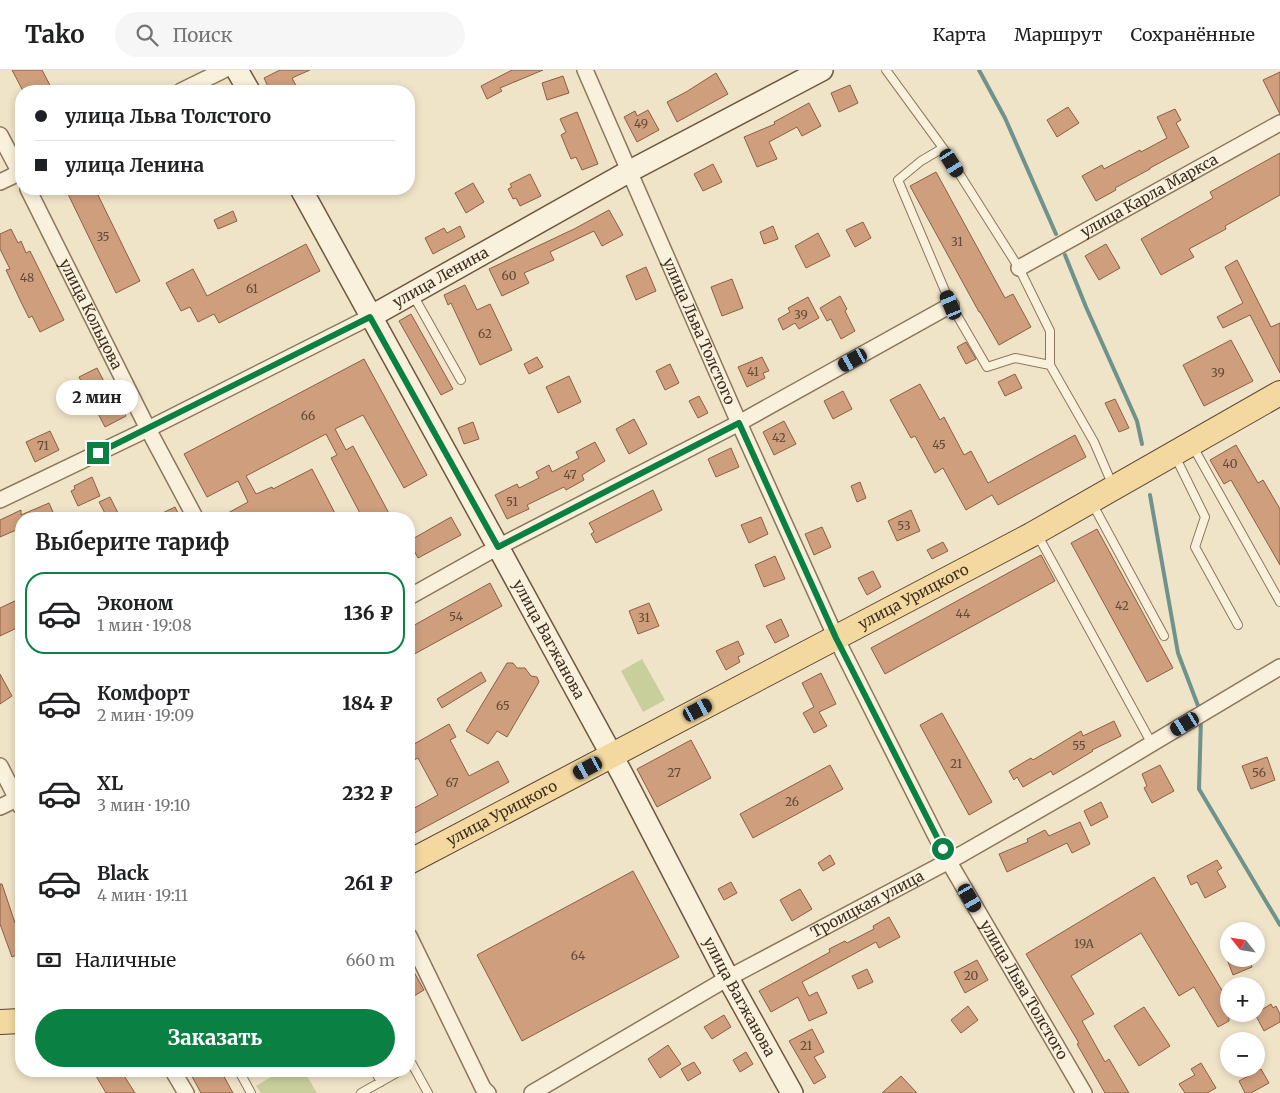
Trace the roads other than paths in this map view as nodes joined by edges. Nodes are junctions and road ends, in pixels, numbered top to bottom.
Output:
1 (224, 70) edge
2 (237, 70) edge
3 (585, 70) edge
4 (822, 70) edge
5 (886, 70) edge
6 (193, 85) edge
7 (246, 85) edge
8 (1280, 123) edge
9 (0, 135) edge
10 (943, 148) junction
11 (15, 162) edge
12 (628, 172) junction
13 (15, 176) edge
14 (0, 182) edge
15 (31, 195) edge
16 (304, 195) edge
17 (1019, 268) junction
18 (412, 293) junction
19 (951, 305) junction
20 (370, 317) junction
21 (1050, 365) junction
22 (461, 380) dead end
23 (1280, 394) edge
24 (739, 423) junction
25 (148, 429) junction
26 (1182, 449) junction
27 (1114, 488) junction
28 (0, 500) edge
29 (1091, 501) junction
30 (192, 512) edge
31 (1036, 533) junction
32 (498, 547) junction
33 (415, 594) edge
34 (1280, 602) edge
35 (1238, 625) dead end
36 (1164, 636) dead end
37 (836, 638) junction
38 (1280, 667) edge
39 (1152, 744) junction
40 (611, 756) junction
41 (0, 766) edge
42 (15, 792) edge
43 (15, 802) edge
44 (0, 807) edge
45 (415, 859) edge
46 (949, 862) junction
47 (415, 948) edge
48 (728, 978) junction
49 (15, 1021) edge
50 (0, 1022) edge
51 (415, 1069) edge
52 (177, 1077) edge
53 (242, 1077) edge
54 (378, 1077) edge
55 (390, 1077) edge
56 (381, 1082) junction
57 (186, 1093) edge
58 (251, 1093) edge
59 (361, 1093) edge
60 (428, 1093) edge
61 (488, 1093) edge
62 (532, 1093) edge
63 (792, 1093) edge
64 (1084, 1093) edge

1 - 6 street
2 - 7 main road
3 - 12 street, улица Льва Толстого
4 - 12 main road, улица Ленина
5 - 10 lane
8 - 17 street, улица Карла Маркса
9 - 11 street
10 - 17 lane
10 - 19 lane
12 - 18 main road, улица Ленина
12 - 24 street, улица Льва Толстого
13 - 14 street
15 - 25 street, улица Кольцова
16 - 20 main road, улица Вагжанова
17 - 21 lane
18 - 20 main road, улица Ленина
18 - 22 lane
19 - 21 lane
19 - 24 street
20 - 25 street, улица Ленина
20 - 32 main road, улица Вагжанова
21 - 27 lane
23 - 26 main road, улица Урицкого
24 - 32 street
24 - 37 street, улица Льва Толстого
25 - 28 street, улица Ленина
25 - 30 street, улица Кольцова
26 - 27 main road, улица Урицкого
26 - 34 lane
26 - 35 lane
27 - 29 main road, улица Урицкого
29 - 31 main road, улица Урицкого
29 - 36 lane
31 - 37 main road, улица Урицкого
31 - 39 lane
32 - 33 street
32 - 40 main road, улица Вагжанова
37 - 40 main road, улица Урицкого
37 - 46 street, улица Льва Толстого
38 - 39 street, Троицкая улица
39 - 46 street, Троицкая улица
40 - 45 main road, улица Урицкого
40 - 48 main road, улица Вагжанова
41 - 42 street
43 - 44 street
46 - 48 street, Троицкая улица
46 - 64 street, улица Льва Толстого
47 - 61 street
48 - 62 street, Троицкая улица
48 - 63 main road, улица Вагжанова
49 - 50 main road
51 - 60 lane
52 - 57 street
53 - 58 lane
54 - 56 lane
55 - 56 lane
56 - 59 lane

